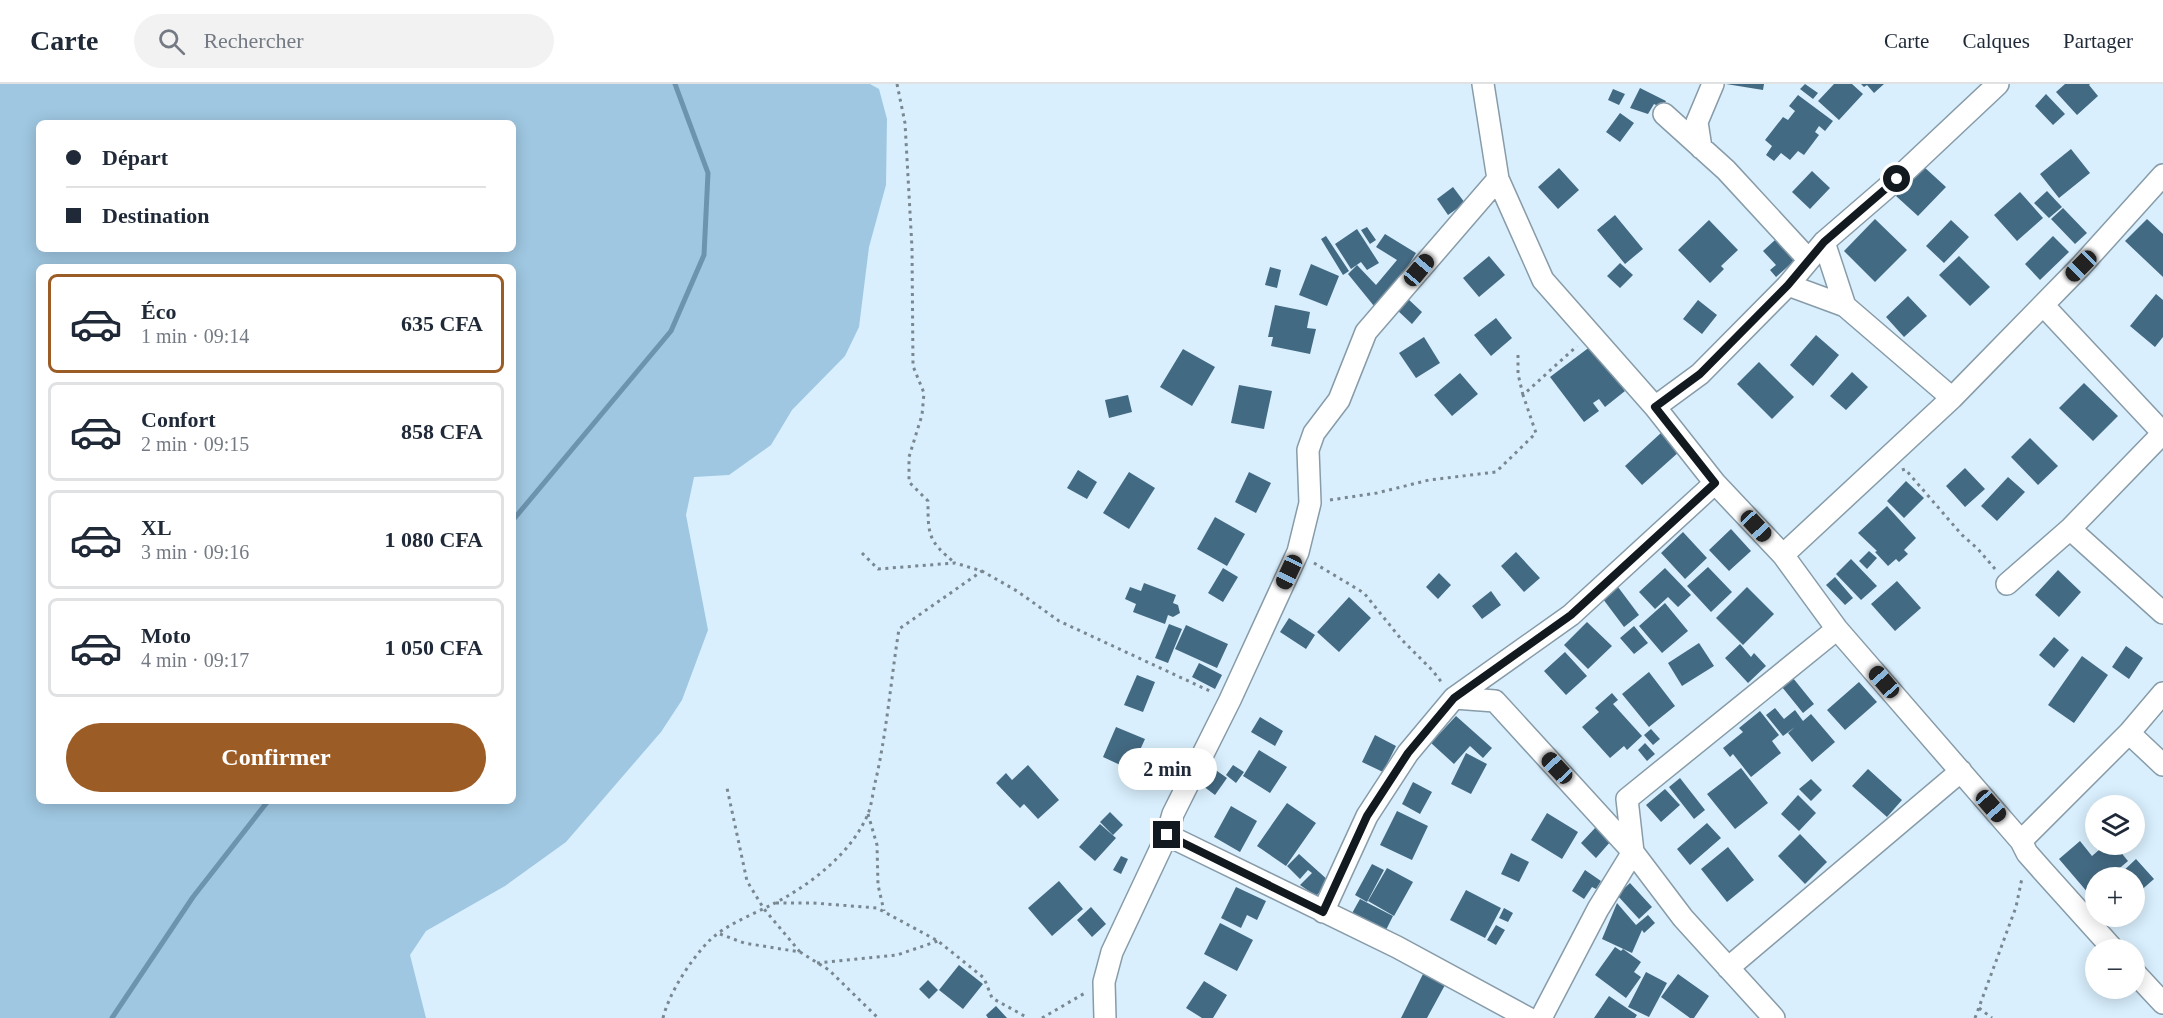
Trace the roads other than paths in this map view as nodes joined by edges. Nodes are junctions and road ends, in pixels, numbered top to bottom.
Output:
1 (1483, 84) edge
2 (1713, 84) edge
3 (1998, 84) edge
4 (1664, 114) dead end
5 (1701, 148) junction
6 (2163, 175) edge
7 (1497, 179) junction
8 (1824, 242) junction
9 (1808, 259) junction
10 (1788, 285) junction
11 (2043, 305) junction
12 (1845, 306) junction
13 (1952, 398) junction
14 (1655, 407) junction
15 (2163, 433) edge
16 (1715, 483) junction
17 (2070, 529) junction
18 (1783, 555) junction
19 (2007, 584) road end
20 (2163, 613) edge
21 (1837, 629) junction
22 (2163, 693) edge
23 (1454, 698) junction
24 (2129, 733) junction
25 (2163, 765) edge
26 (1960, 771) junction
27 (1167, 835) junction
28 (2024, 847) junction
29 (1633, 852) junction
30 (1323, 912) junction
31 (2104, 939) edge
32 (1728, 968) junction
33 (2145, 984) edge
34 (2163, 1003) edge
35 (1105, 1018) edge
36 (1528, 1018) edge
37 (1541, 1018) edge
38 (1774, 1018) edge

1 - 7 street
2 - 5 street
3 - 8 street
4 - 5 street
5 - 9 street
6 - 11 street
7 - 14 street
7 - 27 street
8 - 9 street
8 - 12 street
9 - 10 street
10 - 12 street
10 - 14 street
11 - 13 street
11 - 15 street
12 - 13 street
13 - 18 street
14 - 16 street
15 - 17 street
16 - 18 street
16 - 23 street
17 - 19 street
17 - 20 street
18 - 21 street
21 - 26 street
21 - 29 street
22 - 24 street
23 - 29 street
23 - 30 street
24 - 25 street
24 - 28 street
26 - 28 street
26 - 32 street
27 - 30 street
27 - 35 street
28 - 31 street
29 - 32 street
29 - 37 street
30 - 36 street
32 - 38 street
33 - 34 street

